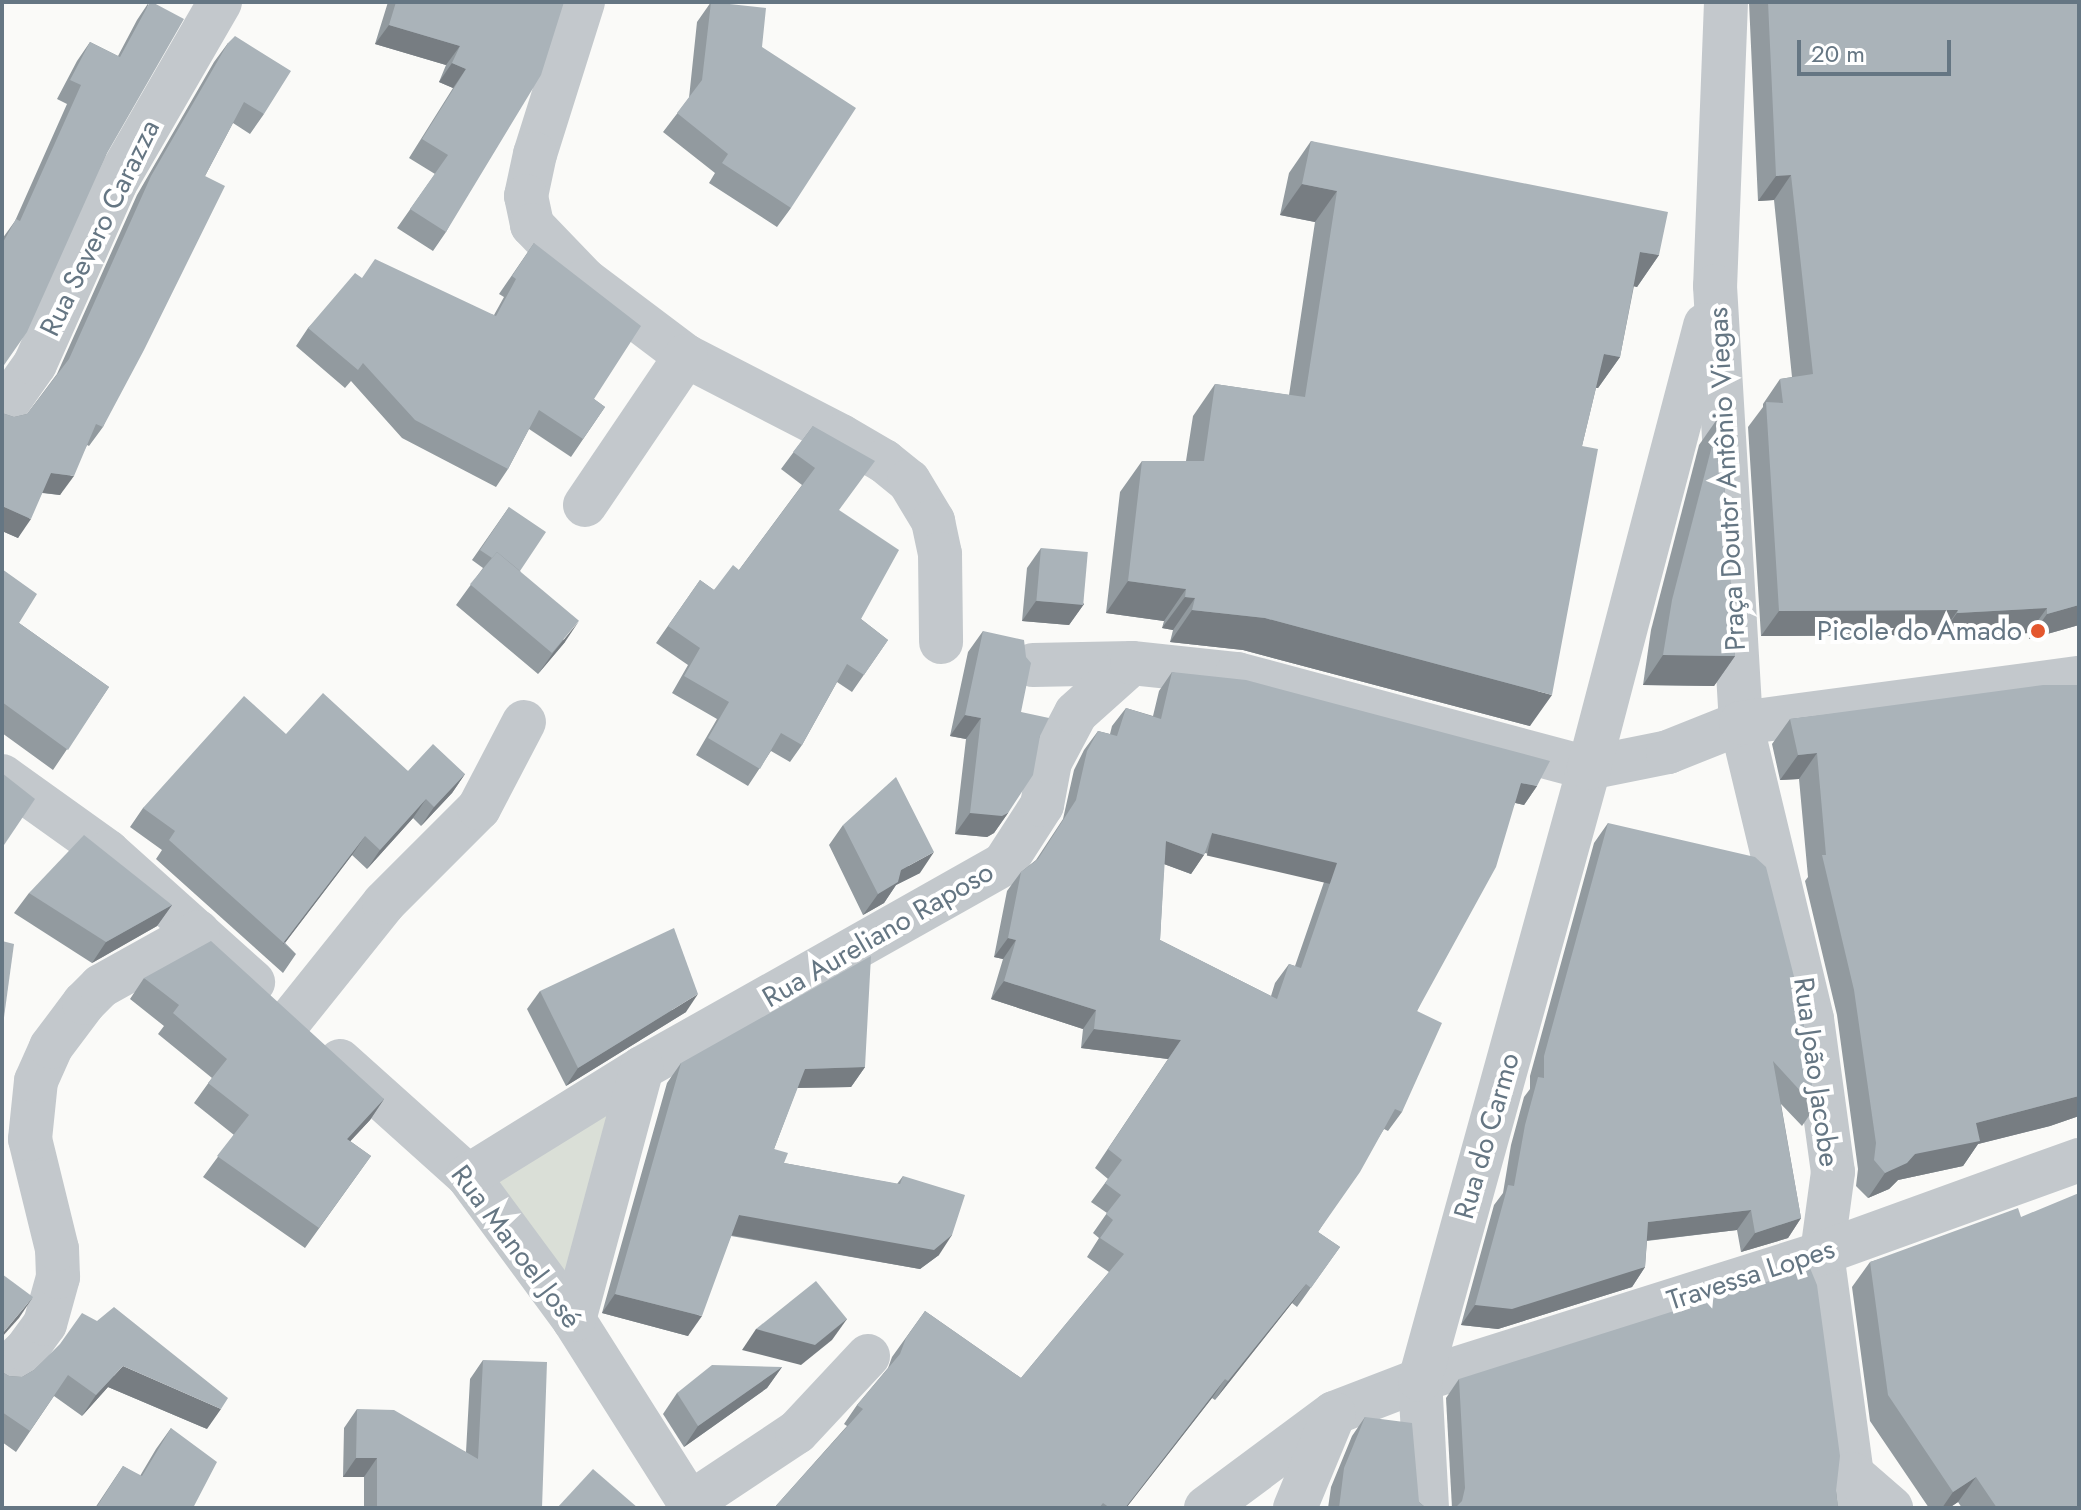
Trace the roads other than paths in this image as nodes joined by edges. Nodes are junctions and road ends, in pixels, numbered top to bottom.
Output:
1 (220, 2) edge
2 (583, 2) edge
3 (1726, 2) edge
4 (1715, 286) junction
5 (686, 356) junction
6 (2, 411) edge
7 (585, 505) dead end
8 (941, 642) dead end
9 (1132, 663) junction
10 (1033, 665) edge
11 (2079, 678) edge
12 (524, 722) dead end
13 (1741, 723) junction
14 (1589, 768) junction
15 (2, 776) edge
16 (198, 932) junction
17 (292, 1018) junction
18 (642, 1068) junction
19 (2079, 1160) edge
20 (468, 1176) junction
21 (1822, 1253) junction
22 (574, 1320) junction
23 (868, 1356) dead end
24 (2, 1373) edge
25 (1420, 1380) junction
26 (1334, 1413) junction
27 (1851, 1491) edge
28 (691, 1506) edge
29 (1206, 1508) edge
30 (1295, 1508) edge
31 (1427, 1508) edge
32 (1891, 1508) edge

1 - 6 street, Rua Severo Carazza
2 - 5 street
3 - 4 street
4 - 13 street, Praça Doutor Antônio Viegas
4 - 14 street, Praça Doutor Antônio Viegas
5 - 7 street
5 - 8 street
9 - 10 street
9 - 14 street
9 - 18 street, Rua Aureliano Raposo
11 - 13 street
12 - 17 street
13 - 14 street
13 - 21 street, Rua João Jacobe
14 - 25 street, Rua do Carmo
15 - 16 street, Rua Manoel José
16 - 17 street, Rua Manoel José
16 - 24 street
17 - 20 street, Rua Manoel José
18 - 20 street, Rua Aureliano Raposo
18 - 22 street
19 - 21 street, Travessa Lopes
20 - 22 street, Rua Manoel José
21 - 25 street, Travessa Lopes
21 - 27 street, Rua João Jacobe
22 - 28 street, Rua Manoel José
23 - 28 street
25 - 26 street, Travessa Lopes
25 - 31 street, Rua do Carmo
26 - 29 street, Travessa Lopes
26 - 30 street
27 - 32 street

